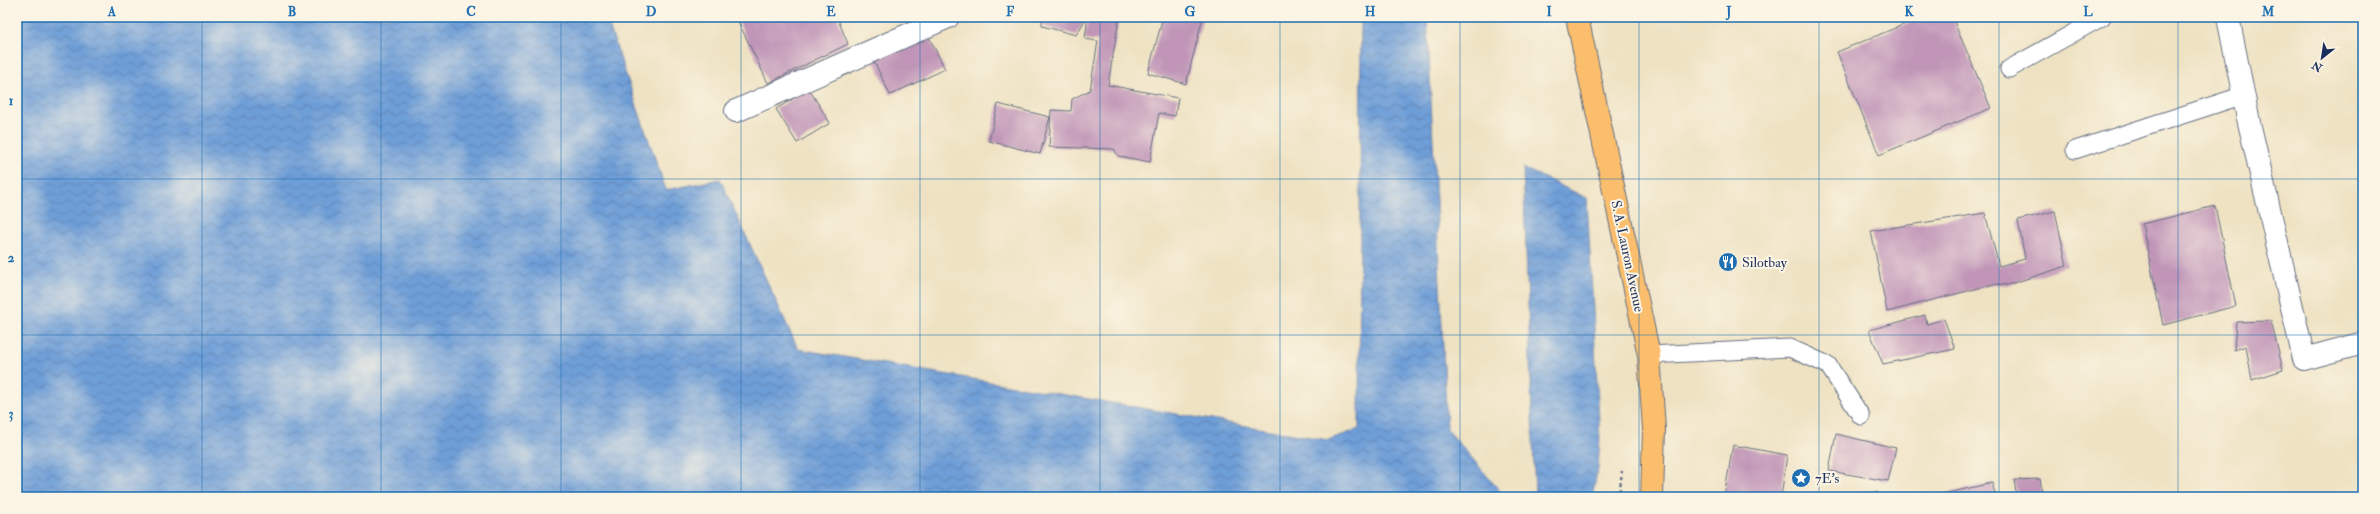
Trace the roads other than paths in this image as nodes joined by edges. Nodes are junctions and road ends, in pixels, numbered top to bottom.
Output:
1 (948, 17) edge
2 (1577, 17) edge
3 (2102, 17) edge
4 (2228, 17) edge
5 (2009, 69) dead end
6 (2244, 95) junction
7 (736, 111) dead end
8 (2075, 150) dead end
9 (2363, 343) edge
10 (1649, 355) junction
11 (1861, 416) dead end
12 (1652, 497) edge

1 - 7 street
2 - 10 highway, S. A. Lauron Avenue
3 - 5 lane
4 - 6 street
6 - 8 lane
6 - 9 street
10 - 11 lane
10 - 12 highway, S. A. Lauron Avenue

